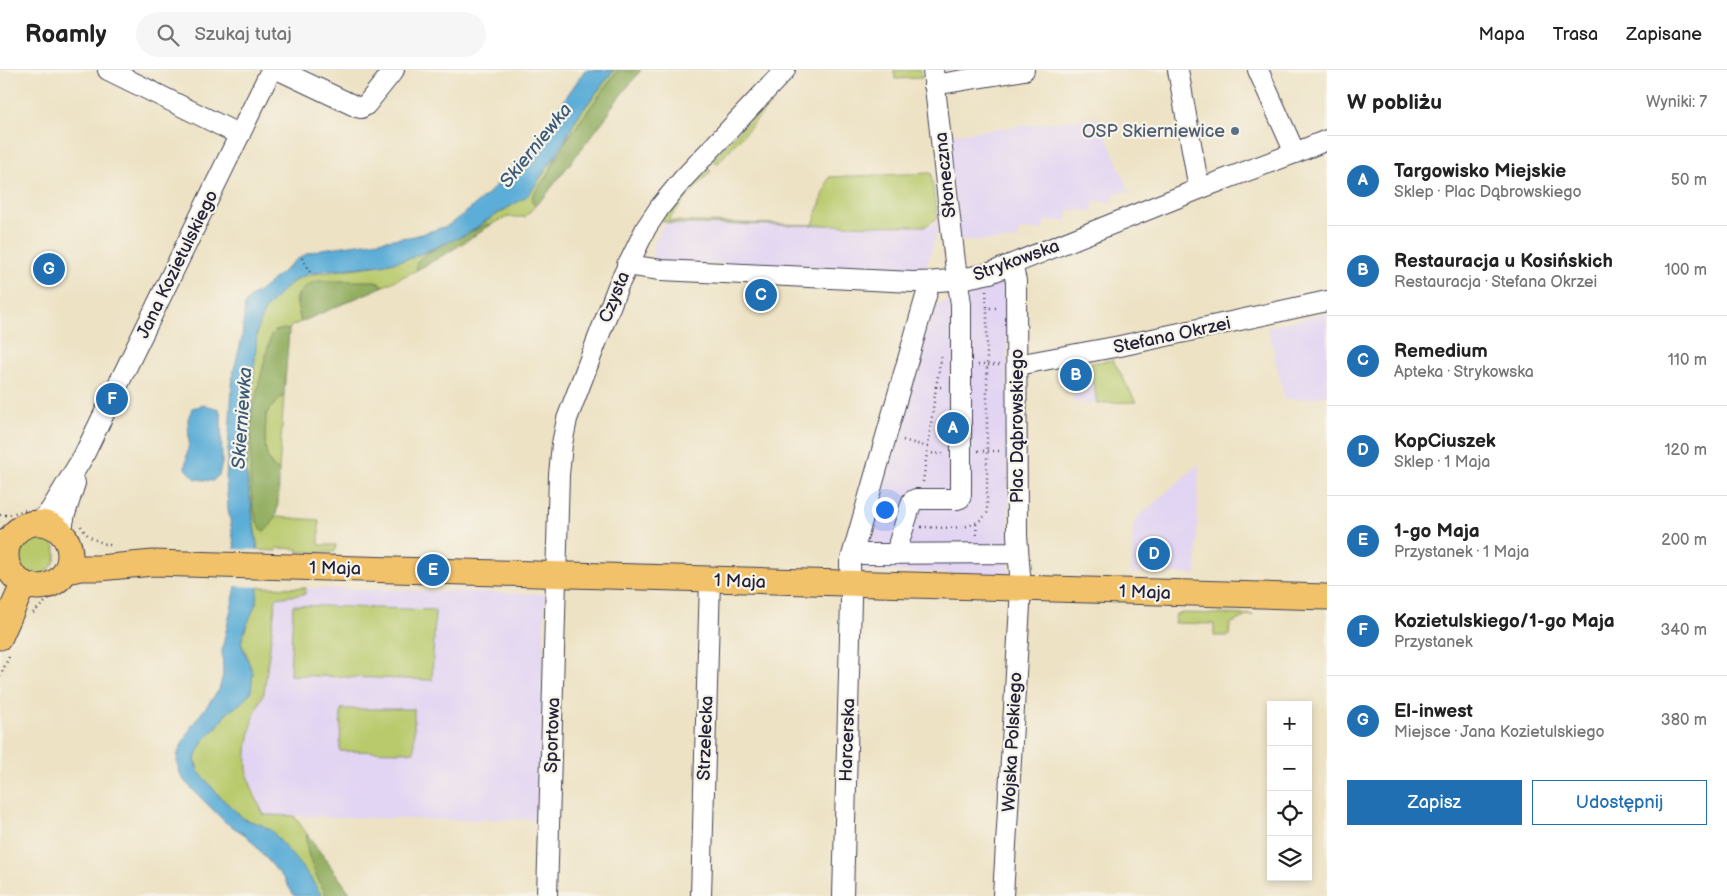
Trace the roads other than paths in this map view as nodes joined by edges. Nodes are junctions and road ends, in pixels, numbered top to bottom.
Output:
1 (108, 70) edge
2 (270, 70) edge
3 (279, 70) edge
4 (394, 70) edge
5 (785, 70) edge
6 (1024, 70) edge
7 (1178, 70) edge
8 (1258, 70) edge
9 (934, 78) edge
10 (240, 135) junction
11 (1327, 140) edge
12 (1295, 153) junction
13 (1199, 189) junction
14 (1012, 264) junction
15 (627, 265) junction
16 (958, 279) junction
17 (930, 282) junction
18 (1327, 301) edge
19 (1017, 365) junction
20 (83, 458) junction
21 (38, 523) junction
22 (4, 542) edge
23 (69, 551) junction
24 (852, 553) junction
25 (1018, 553) junction
26 (897, 554) junction
27 (556, 575) junction
28 (710, 580) junction
29 (850, 584) junction
30 (23, 585) junction
31 (1021, 588) junction
32 (1327, 597) edge
33 (5, 645) edge
34 (546, 896) edge
35 (701, 896) edge
36 (843, 896) edge
37 (1003, 896) edge

1 - 10 street
2 - 10 street, Jana Kozietulskiego
3 - 4 street
5 - 15 street, Czysta
6 - 9 street
7 - 13 street
8 - 12 street
9 - 16 street, Słoneczna
10 - 20 street, Jana Kozietulskiego
11 - 12 street, Strykowska
12 - 13 street, Strykowska
13 - 14 street, Strykowska
14 - 16 street, Strykowska
14 - 19 street, Plac Dąbrowskiego
15 - 17 street, Strykowska
15 - 27 street, Czysta
16 - 17 street, Strykowska
16 - 26 street, Słoneczna
17 - 24 street
18 - 19 street, Stefana Okrzei
19 - 25 street, Plac Dąbrowskiego
20 - 21 street, Jana Kozietulskiego
20 - 23 street, Jana Kozietulskiego
21 - 22 main road
21 - 23 main road
22 - 30 main road
23 - 27 main road, 1 Maja
23 - 30 main road
24 - 26 street
24 - 29 street
25 - 26 street
25 - 31 street, Plac Dąbrowskiego
27 - 28 main road, 1 Maja
27 - 34 street, Sportowa
28 - 29 main road, 1 Maja
28 - 35 street, Strzelecka
29 - 31 main road, 1 Maja
29 - 36 street, Harcerska
30 - 33 main road
31 - 32 main road, 1 Maja
31 - 37 street, Wojska Polskiego

